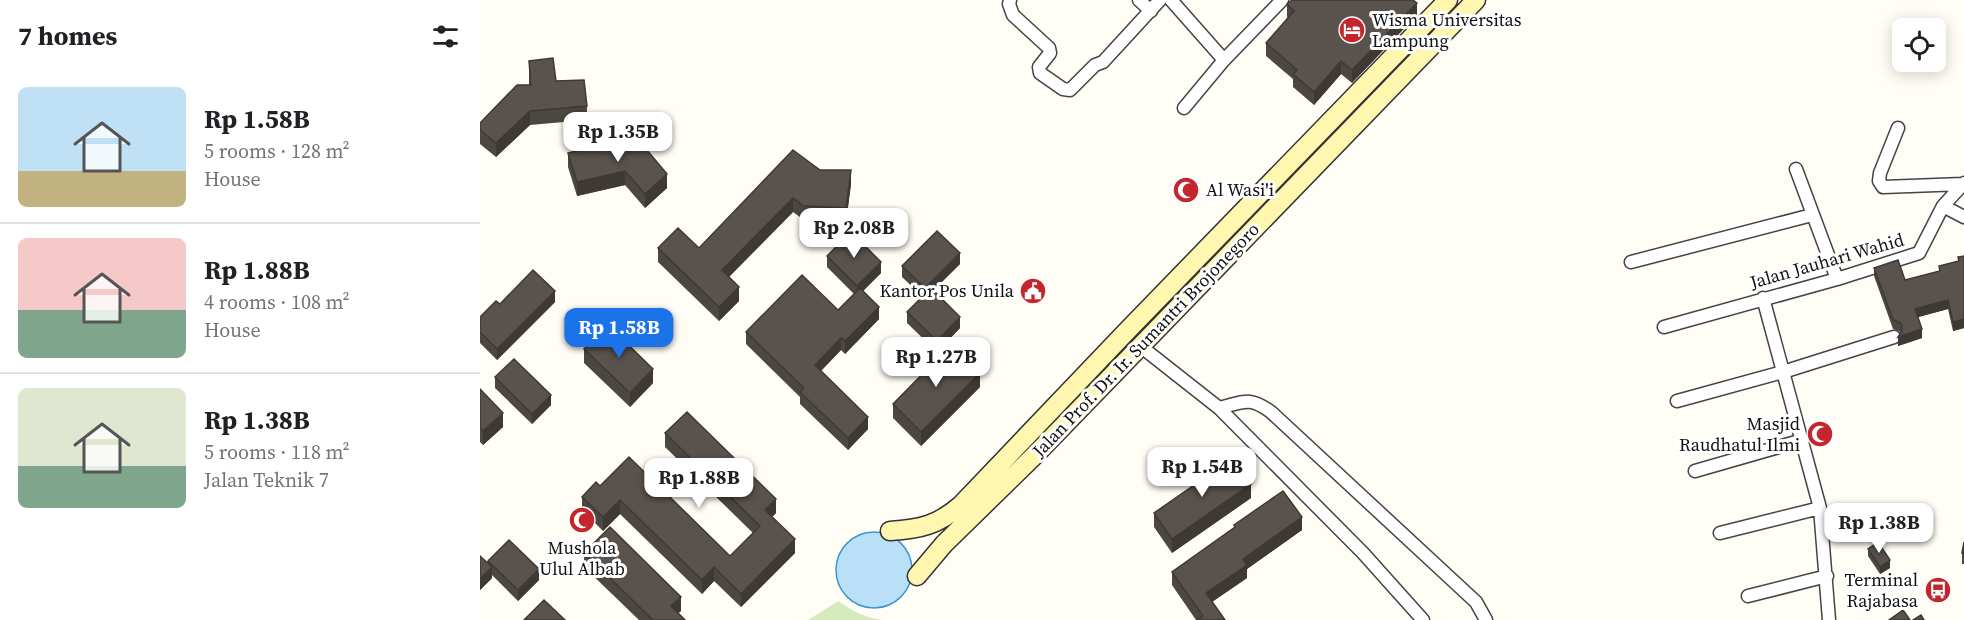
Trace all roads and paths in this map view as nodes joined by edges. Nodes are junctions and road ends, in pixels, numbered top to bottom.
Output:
1 (1010, 0) edge
2 (1139, 0) edge
3 (1160, 0) edge
4 (1171, 0) edge
5 (1282, 0) edge
6 (1448, 0) edge
7 (1476, 0) edge
8 (1151, 11) junction
9 (1224, 60) junction
10 (1184, 108) dead end
11 (1898, 128) dead end
12 (1796, 168) dead end
13 (1963, 184) edge
14 (1265, 189) junction
15 (1278, 203) junction
16 (1943, 206) junction
17 (1812, 215) junction
18 (1964, 217) edge
19 (1631, 262) dead end
20 (1837, 279) junction
21 (1763, 298) junction
22 (1664, 327) dead end
23 (1894, 337) dead end
24 (1139, 345) junction
25 (1783, 372) junction
26 (1677, 401) dead end
27 (1219, 408) junction
28 (1803, 440) junction
29 (1695, 471) dead end
30 (1820, 508) junction
31 (890, 531) dead end
32 (1720, 533) dead end
33 (917, 576) dead end
34 (1827, 576) junction
35 (1748, 596) dead end
36 (1423, 620) edge
37 (1486, 620) edge
38 (1829, 620) edge

1 - 8 street
2 - 8 street
3 - 8 street
4 - 9 street
5 - 9 street
6 - 14 street, Jalan Prof. Dr. Ir. Sumantri Brojonegoro
7 - 15 street, Jalan Prof. Dr. Ir. Sumantri Brojonegoro
9 - 10 street
11 - 13 street
12 - 17 street
13 - 16 street, Jalan Jauhari Wahid
14 - 15 street
14 - 31 street, Jalan Prof. Dr. Ir. Sumantri Brojonegoro
15 - 24 street, Jalan Prof. Dr. Ir. Sumantri Brojonegoro
16 - 18 street
16 - 20 street, Jalan Jauhari Wahid
17 - 19 street
17 - 20 street
20 - 21 street, Jalan Jauhari Wahid
21 - 22 street, Jalan Jauhari Wahid
21 - 25 street
23 - 25 street
24 - 27 street
24 - 33 street, Jalan Prof. Dr. Ir. Sumantri Brojonegoro
25 - 26 street
25 - 28 street
27 - 36 street
27 - 37 street
28 - 29 street
28 - 30 street
30 - 32 street
30 - 34 street
34 - 35 street
34 - 38 street

